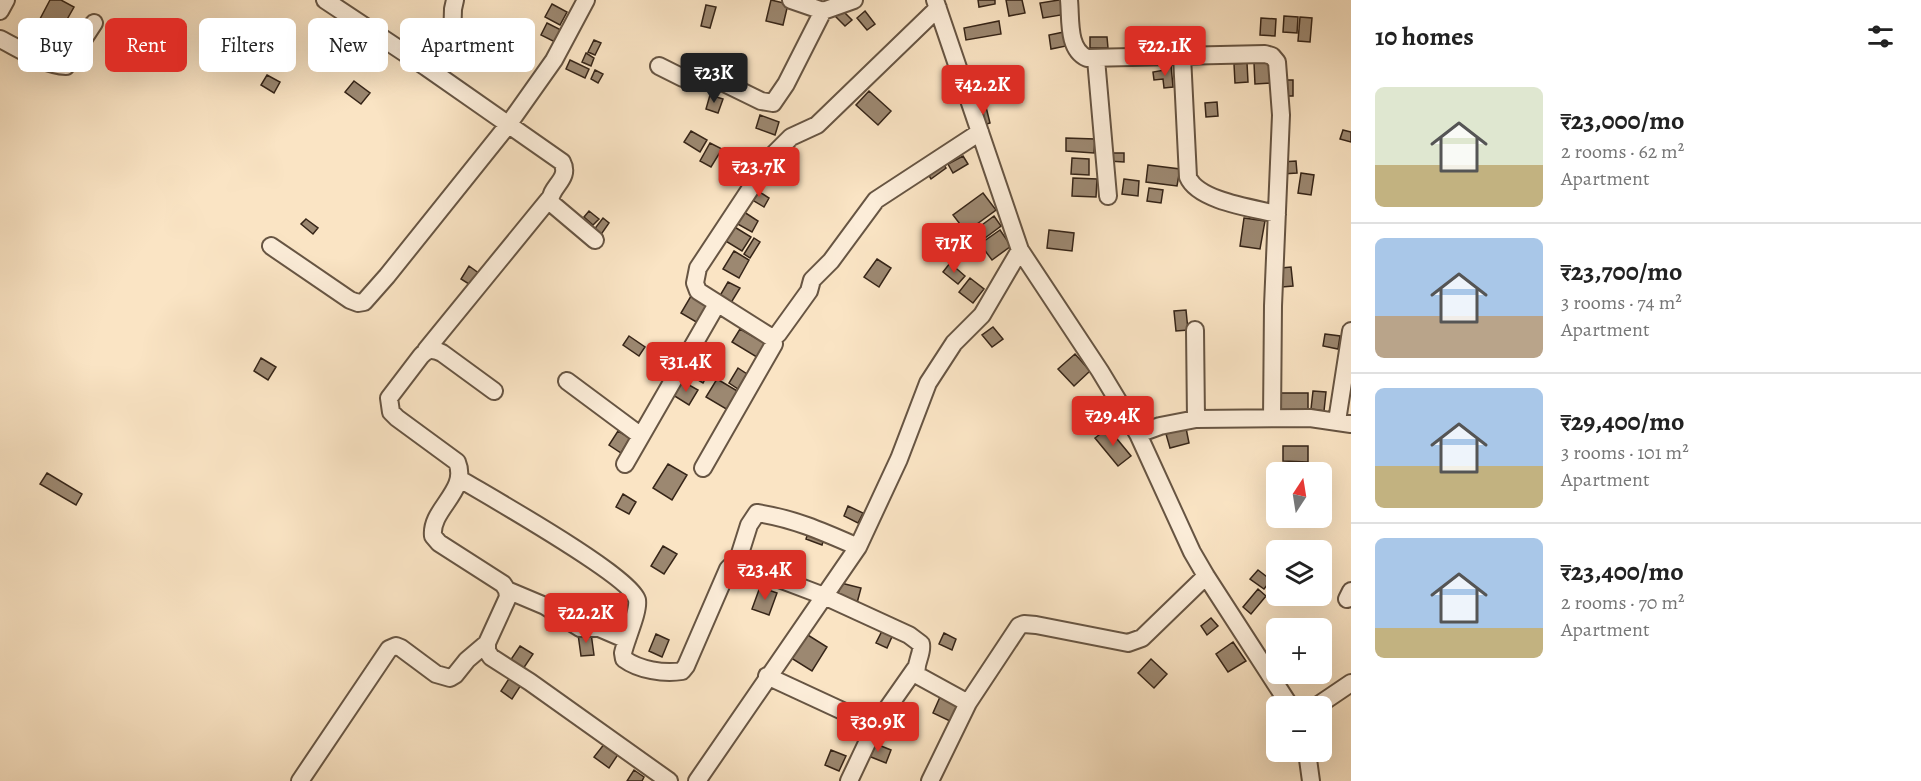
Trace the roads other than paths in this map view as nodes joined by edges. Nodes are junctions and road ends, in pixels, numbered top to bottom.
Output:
1 (6, 0) edge
2 (325, 0) edge
3 (455, 0) edge
4 (586, 0) edge
5 (791, 0) edge
6 (854, 0) edge
7 (1070, 0) edge
8 (937, 4) edge
9 (0, 11) edge
10 (824, 11) junction
11 (453, 18) edge
12 (94, 23) dead end
13 (0, 39) edge
14 (400, 50) edge
15 (1182, 56) junction
16 (1096, 59) junction
17 (659, 66) dead end
18 (433, 72) edge
19 (508, 124) junction
20 (980, 132) junction
21 (1108, 196) dead end
22 (550, 198) junction
23 (1277, 214) junction
24 (595, 240) dead end
25 (271, 246) dead end
26 (1020, 250) junction
27 (717, 304) junction
28 (1195, 330) dead end
29 (1351, 331) edge
30 (772, 338) junction
31 (426, 350) junction
32 (567, 381) dead end
33 (1347, 389) edge
34 (494, 391) dead end
35 (1272, 418) junction
36 (1196, 419) junction
37 (1344, 422) edge
38 (1138, 434) junction
39 (641, 436) junction
40 (625, 464) dead end
41 (703, 468) dead end
42 (460, 478) junction
43 (858, 547) junction
44 (737, 563) junction
45 (1206, 576) junction
46 (507, 590) junction
47 (824, 596) junction
48 (627, 640) junction
49 (487, 643) junction
50 (915, 669) junction
51 (768, 676) junction
52 (1351, 683) edge
53 (1284, 696) edge
54 (1332, 696) edge
55 (968, 703) junction
56 (875, 726) junction
57 (1308, 762) edge
58 (300, 781) edge
59 (669, 781) edge
60 (697, 781) edge
61 (849, 781) edge
62 (930, 781) edge
63 (1311, 781) edge

1 - 9 street
2 - 14 street
3 - 11 street
4 - 19 street
5 - 10 street
6 - 10 street
7 - 16 street
8 - 20 street
8 - 27 street
10 - 17 street
12 - 13 street
15 - 16 street
15 - 23 street
15 - 23 street
16 - 21 street
18 - 19 street
19 - 22 street
19 - 25 street
20 - 26 street
20 - 30 street
22 - 24 street
22 - 31 street
23 - 35 street
26 - 38 street
26 - 43 street
27 - 30 street
27 - 39 street
28 - 36 street
29 - 33 street
30 - 41 street
31 - 34 street
31 - 42 street
32 - 39 street
33 - 37 street
35 - 36 street
35 - 37 street
36 - 38 street
38 - 45 street
39 - 40 street
42 - 46 street
42 - 48 street
43 - 44 street
43 - 47 street
44 - 47 street
44 - 48 street
45 - 53 street
45 - 55 street
46 - 48 street
46 - 49 street
47 - 50 street
47 - 51 street
49 - 58 street
49 - 59 street
50 - 55 street
50 - 56 street
51 - 56 street
51 - 60 street
52 - 54 street
55 - 62 street
56 - 61 street
57 - 63 street

